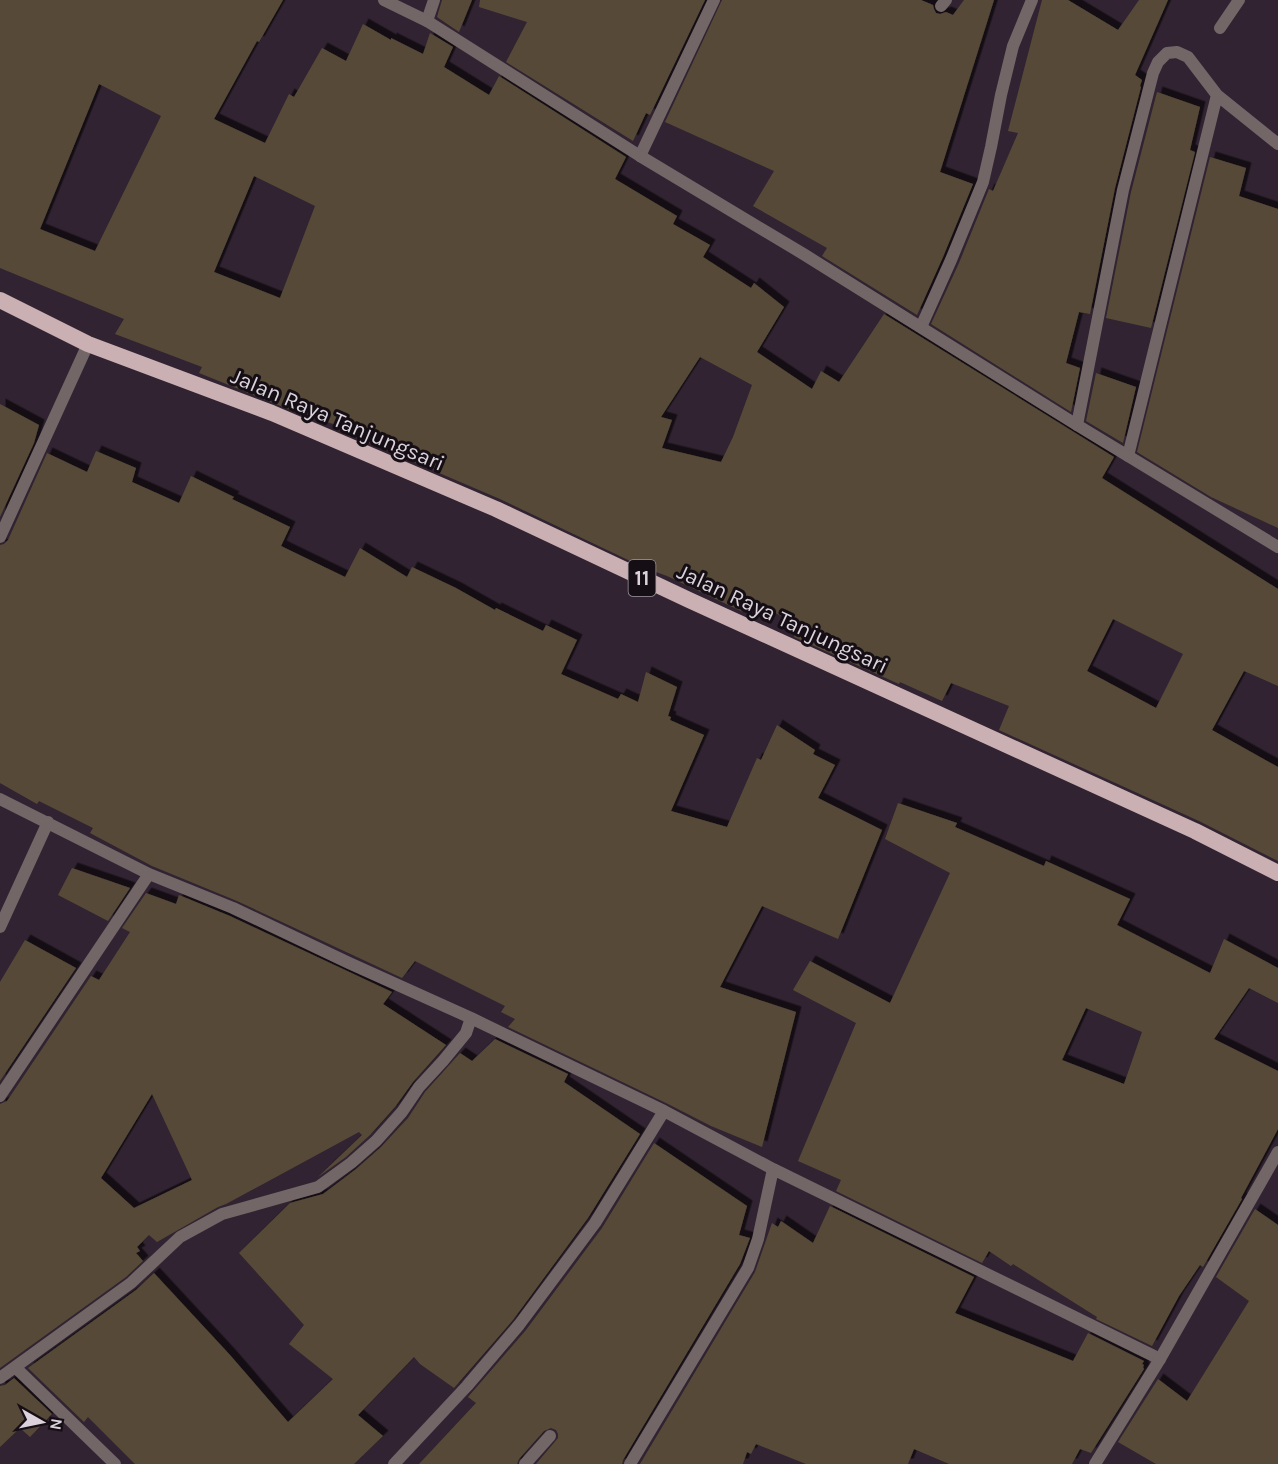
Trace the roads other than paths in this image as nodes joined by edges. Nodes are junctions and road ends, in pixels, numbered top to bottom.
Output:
1 (384, 0) edge
2 (434, 0) edge
3 (714, 0) edge
4 (1032, 0) edge
5 (1239, 0) edge
6 (426, 21) junction
7 (1220, 28) dead end
8 (1217, 95) junction
9 (1278, 144) edge
10 (640, 156) junction
11 (0, 300) edge
12 (921, 327) junction
13 (88, 344) junction
14 (1077, 425) junction
15 (1128, 456) junction
16 (0, 537) edge
17 (1278, 547) edge
18 (0, 799) edge
19 (48, 822) junction
20 (1278, 873) edge
21 (149, 874) junction
22 (0, 927) edge
23 (471, 1018) junction
24 (0, 1096) edge
25 (664, 1111) junction
26 (1278, 1152) edge
27 (773, 1169) junction
28 (1160, 1359) junction
29 (15, 1367) junction
30 (0, 1378) edge
31 (550, 1436) dead end
32 (115, 1464) edge
33 (394, 1464) edge
34 (525, 1464) edge
35 (630, 1464) edge
36 (1095, 1464) edge

1 - 6 street
2 - 6 street
3 - 10 street
4 - 12 street
5 - 7 street
6 - 10 street
8 - 9 street
8 - 14 street
8 - 15 street
10 - 12 street
11 - 13 highway, Jalan Raya Tanjungsari / 11
12 - 14 street
13 - 16 street
13 - 20 highway, Jalan Raya Tanjungsari / 11
14 - 15 street
15 - 17 street
18 - 19 street
19 - 21 street
19 - 22 street
21 - 23 street
21 - 24 street
23 - 25 street
23 - 29 street
25 - 27 street
25 - 33 street
26 - 28 street
27 - 28 street
27 - 35 street
28 - 36 street
29 - 30 street
29 - 32 street
31 - 34 street

